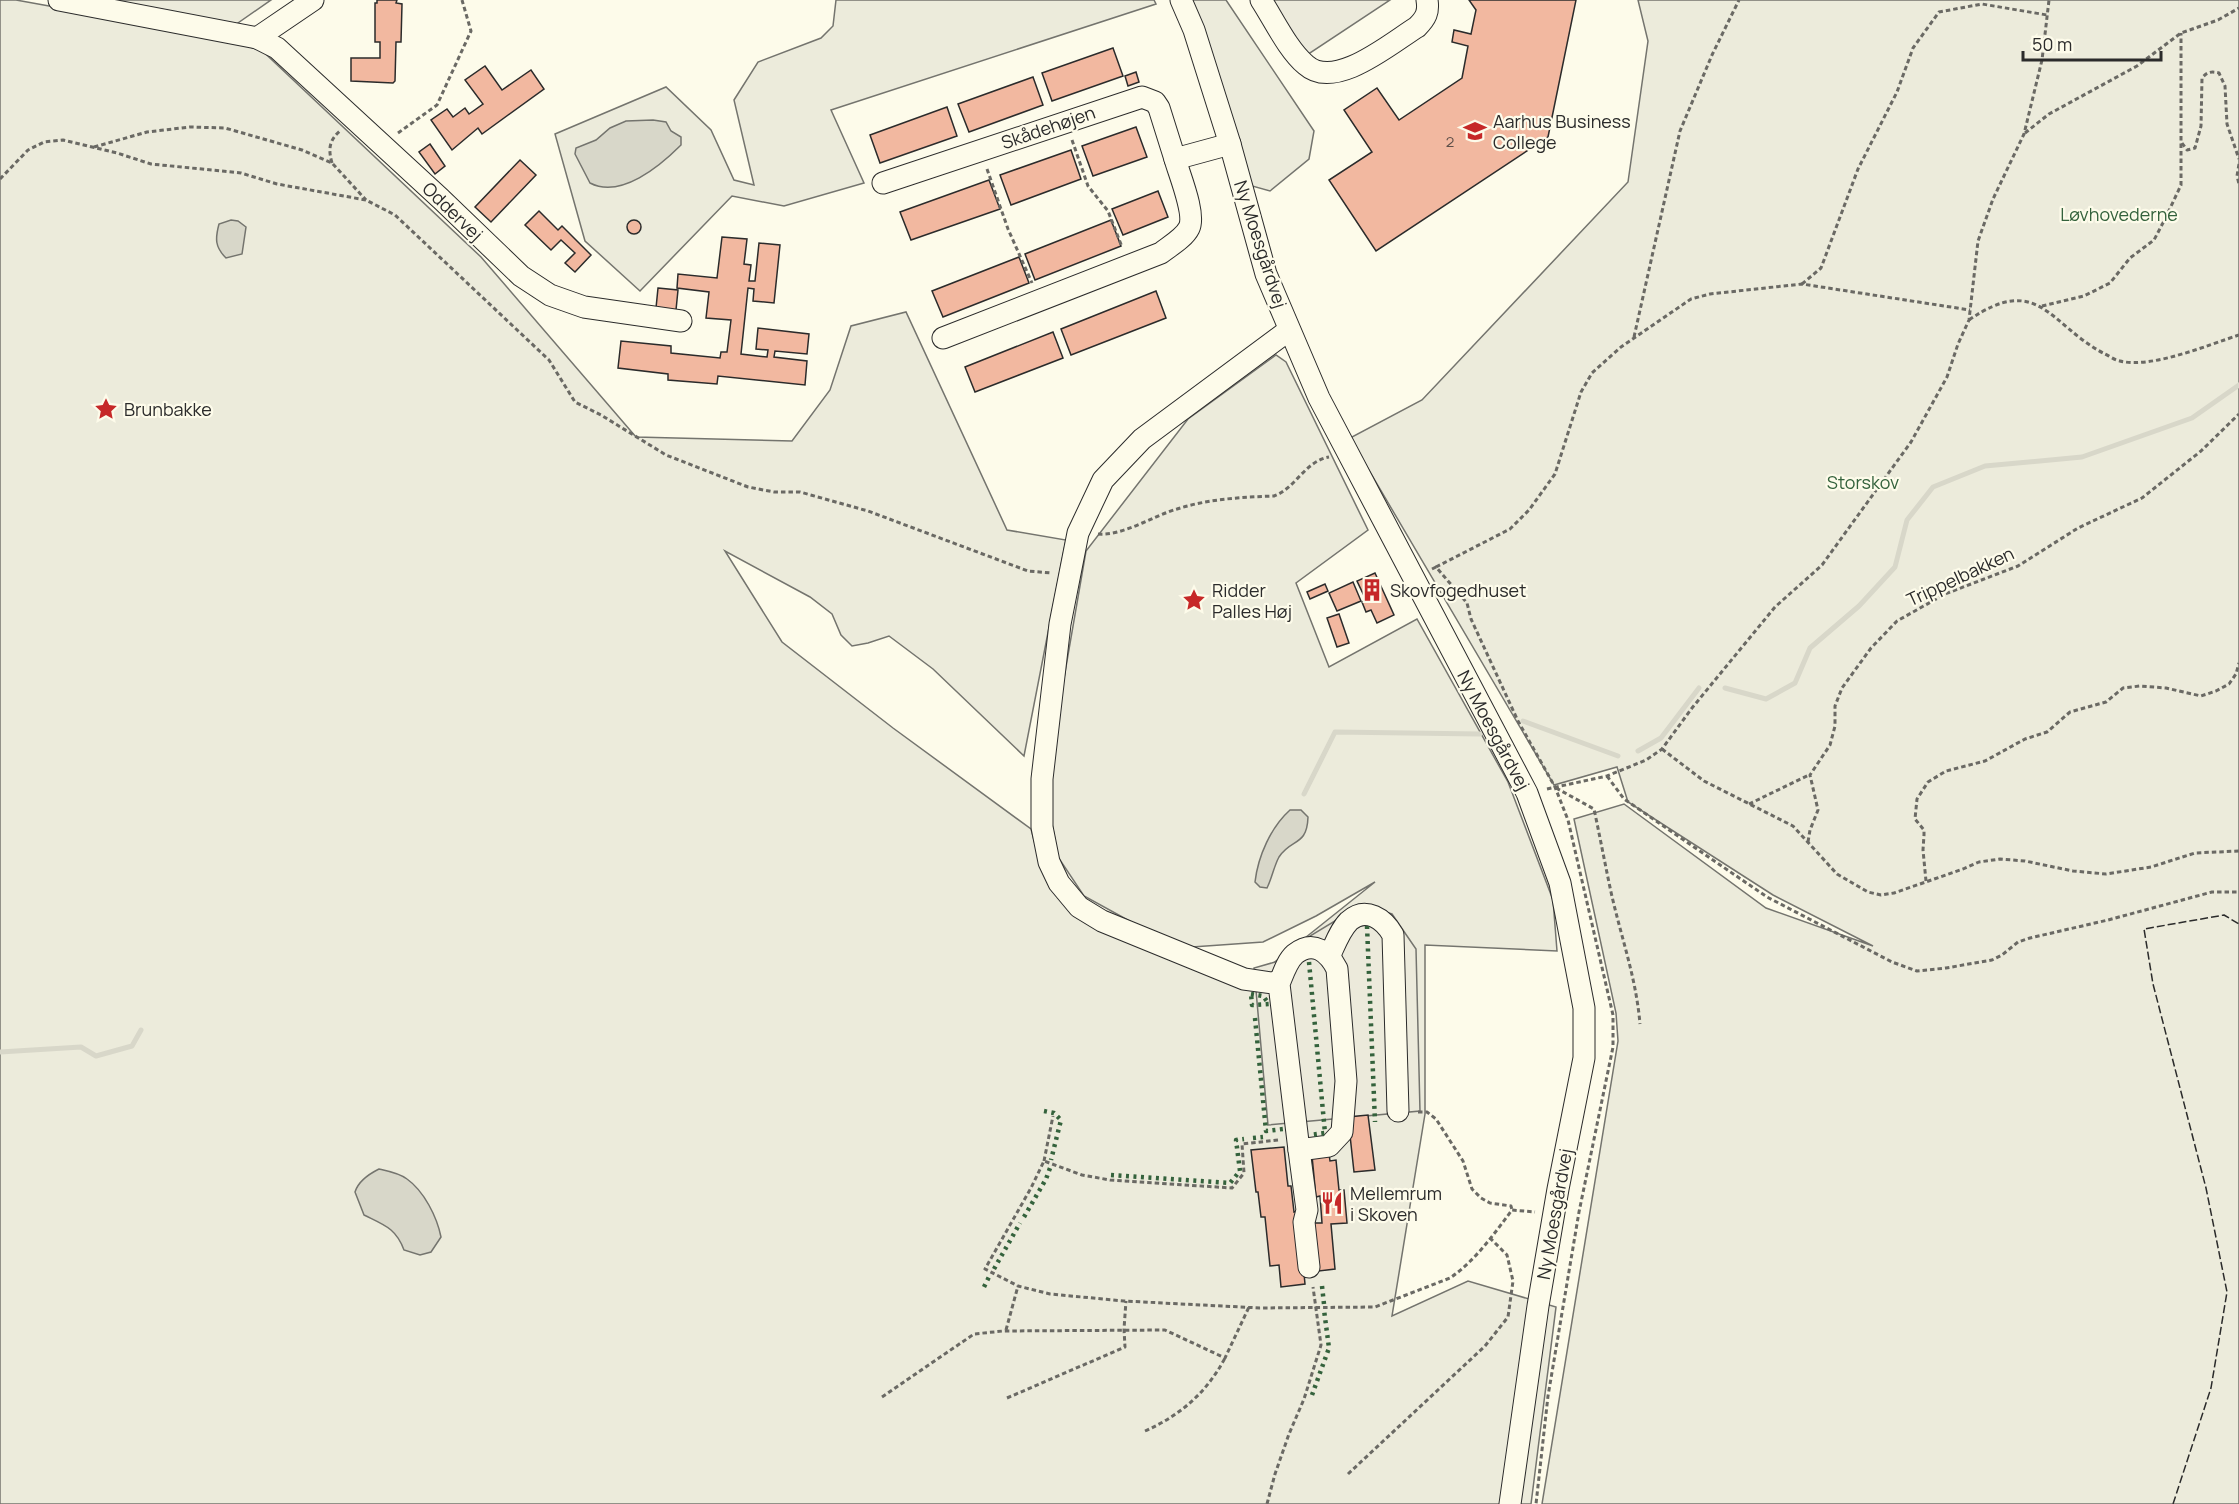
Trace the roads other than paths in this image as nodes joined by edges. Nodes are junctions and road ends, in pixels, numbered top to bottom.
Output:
1 (59, 0) edge
2 (313, 0) edge
3 (1181, 0) edge
4 (1260, 0) edge
5 (1427, 0) edge
6 (257, 38) junction
7 (1230, 144) junction
8 (1175, 159) junction
9 (883, 183) dead end
10 (681, 321) dead end
11 (1289, 330) junction
12 (943, 338) dead end
13 (1330, 956) junction
14 (1279, 984) junction
15 (1398, 1111) road end
16 (1298, 1144) junction
17 (1309, 1267) road end
18 (1510, 1504) edge

1 - 6 street, Oddervej
2 - 6 street
3 - 7 street, Ny Moesgårdvej
4 - 5 street
6 - 10 street, Oddervej
7 - 8 street
7 - 11 street, Ny Moesgårdvej
8 - 9 street, Skådehøjen
8 - 12 street, Skådehøjen
11 - 14 street
11 - 18 street, Ny Moesgårdvej
13 - 14 street
13 - 15 street
13 - 16 street
14 - 16 street
16 - 17 street

